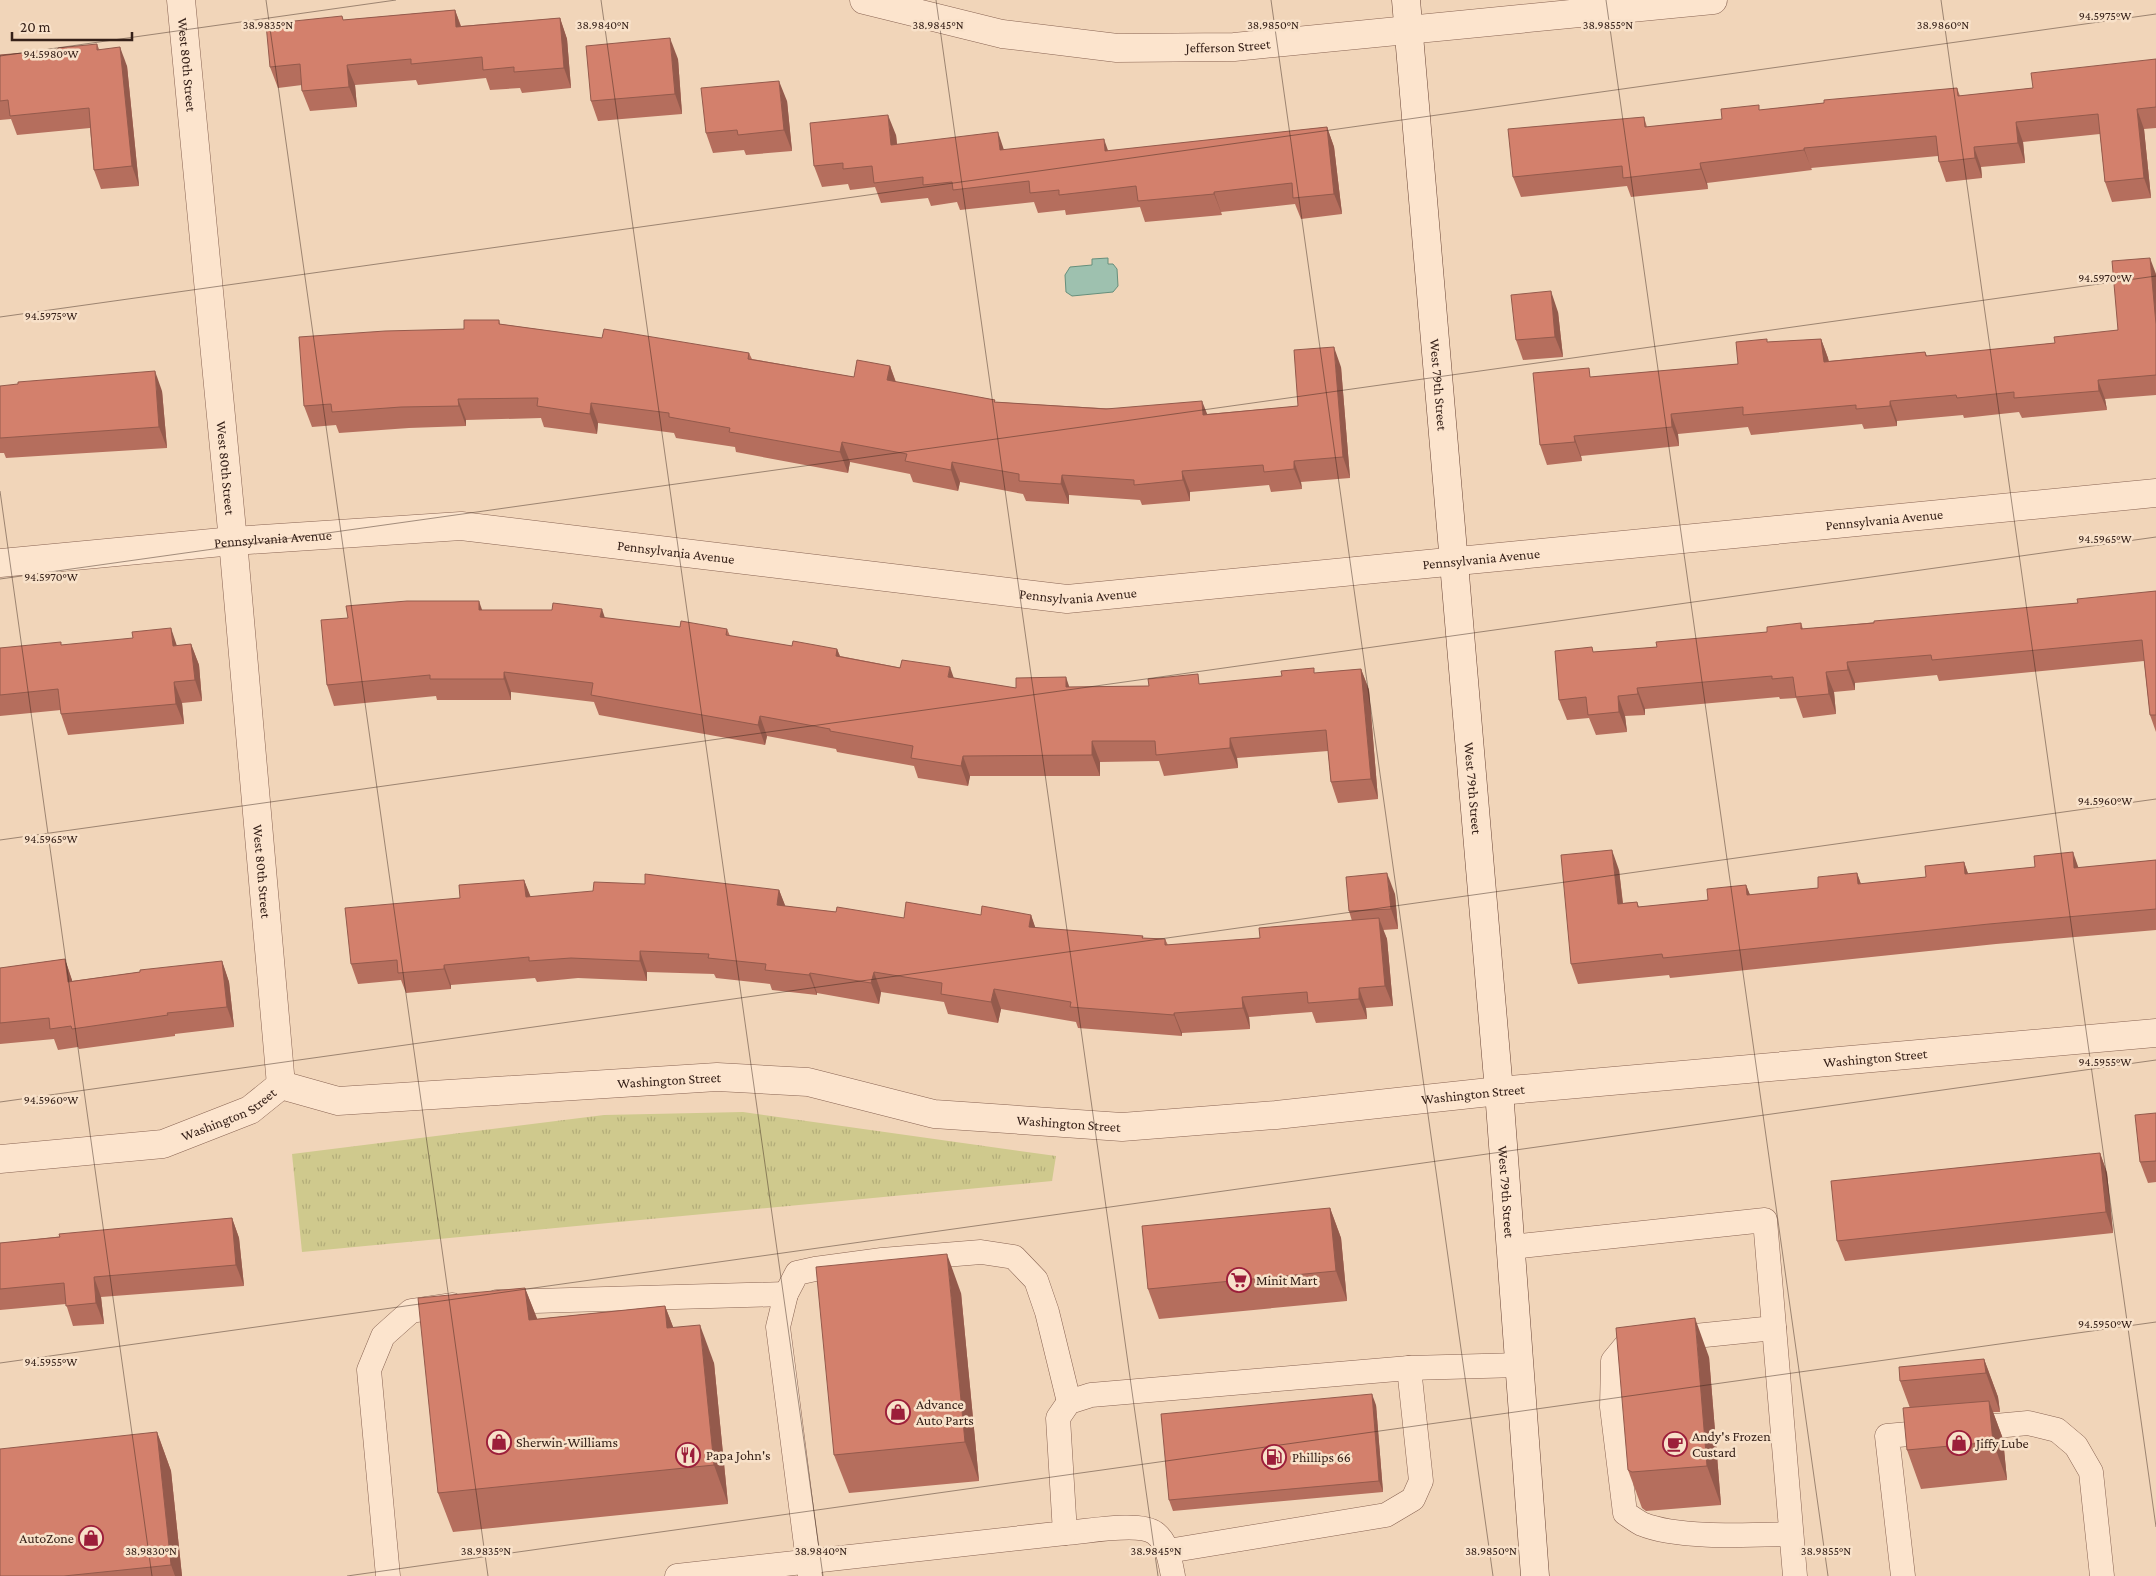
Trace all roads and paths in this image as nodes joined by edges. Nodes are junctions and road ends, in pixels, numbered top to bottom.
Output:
1 (181, 0) edge
2 (864, 0) edge
3 (1406, 0) edge
4 (1713, 0) edge
5 (1409, 30) junction
6 (2156, 493) edge
7 (233, 541) junction
8 (1454, 560) junction
9 (0, 563) edge
10 (2156, 1033) edge
11 (280, 1085) junction
12 (1499, 1091) junction
13 (0, 1159) edge
14 (1511, 1247) junction
15 (786, 1294) junction
16 (1774, 1328) junction
17 (1695, 1336) edge
18 (1662, 1339) edge
19 (1520, 1365) junction
20 (1409, 1368) junction
21 (1069, 1402) junction
22 (1065, 1533) junction
23 (1791, 1534) junction
24 (1168, 1550) junction
25 (809, 1569) edge
26 (388, 1576) edge
27 (677, 1576) edge
28 (1173, 1576) edge
29 (1535, 1576) edge
30 (1795, 1576) edge
31 (1903, 1576) edge
32 (2102, 1576) edge

1 - 7 street, West 80th Street
2 - 5 street, Jefferson Street
3 - 5 street, West 79th Street
4 - 5 street, Jefferson Street
5 - 8 street, West 79th Street
6 - 8 street, Pennsylvania Avenue
7 - 8 street, Pennsylvania Avenue
7 - 9 street, Pennsylvania Avenue
7 - 11 street, West 80th Street
8 - 12 street, West 79th Street
10 - 12 street, Washington Street
11 - 12 street, Washington Street
11 - 13 street, Washington Street
12 - 14 street, West 79th Street
14 - 16 lane
14 - 19 street, West 79th Street
15 - 21 lane
15 - 25 lane
15 - 26 lane
16 - 17 lane
16 - 23 lane
18 - 23 lane
19 - 20 lane
19 - 29 street, West 79th Street
20 - 21 lane
20 - 24 lane
21 - 22 lane
22 - 24 lane
22 - 25 lane
23 - 30 lane
24 - 28 lane
25 - 27 lane
31 - 32 lane

